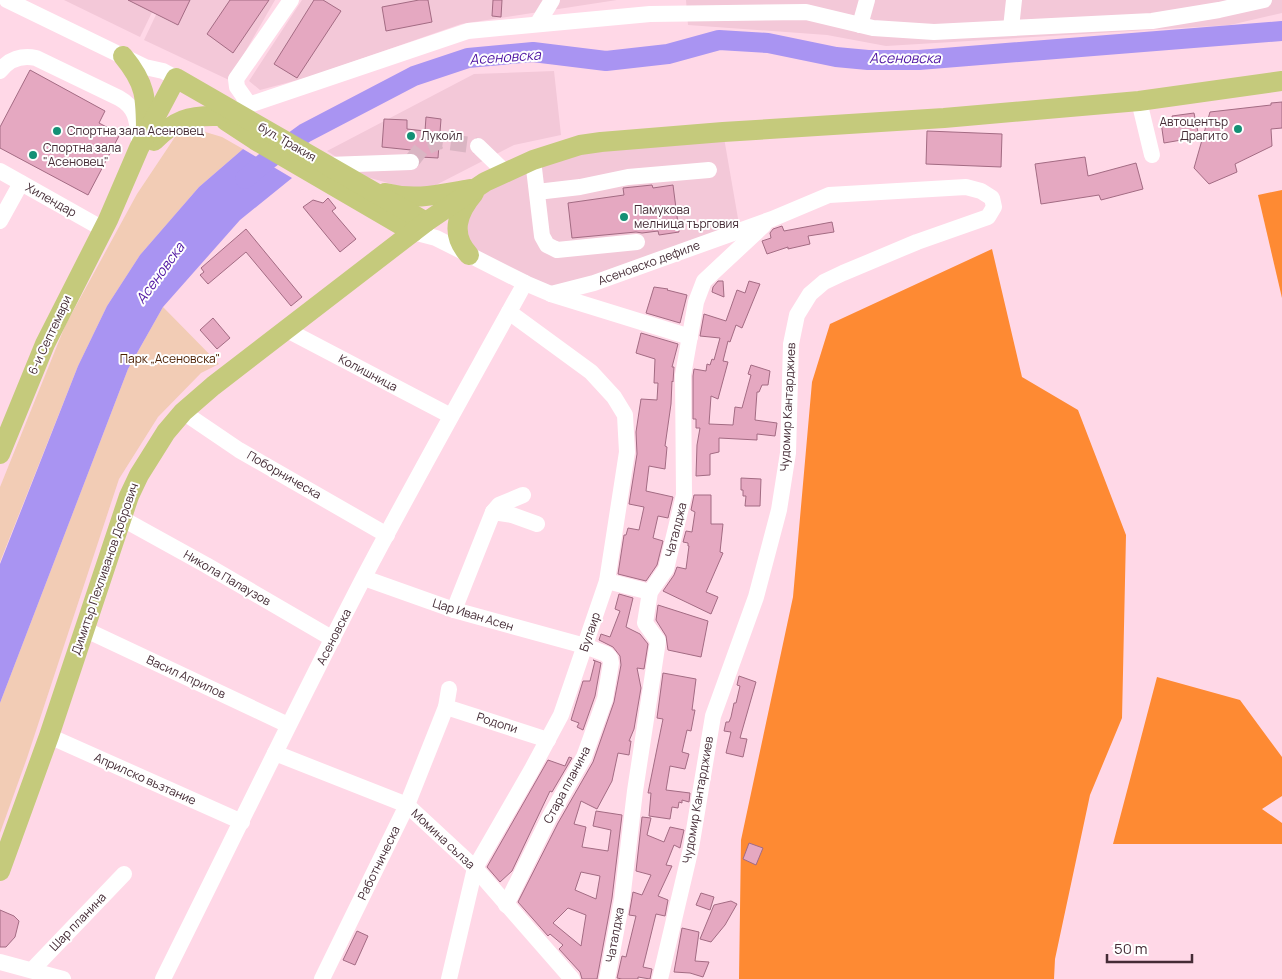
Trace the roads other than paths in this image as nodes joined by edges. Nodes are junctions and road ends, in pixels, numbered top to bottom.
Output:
1 (8, 0) edge
2 (291, 0) edge
3 (552, 0) edge
4 (867, 0) edge
5 (1014, 0) edge
6 (1264, 0) edge
7 (686, 7) edge
8 (538, 23) junction
9 (860, 25) junction
10 (1011, 28) junction
11 (123, 56) junction
12 (0, 71) edge
13 (1282, 81) edge
14 (179, 86) junction
15 (1140, 101) junction
16 (233, 110) junction
17 (146, 142) junction
18 (478, 146) tunnel mouth
19 (1152, 155) dead end
20 (533, 160) junction
21 (411, 162) tunnel mouth
22 (316, 164) junction
23 (709, 170) dead end
24 (0, 171) edge
25 (505, 172) junction
26 (21, 184) junction
27 (481, 185) junction
28 (363, 186) junction
29 (537, 192) junction
30 (829, 195) joint
31 (385, 215) junction
32 (772, 218) junction
33 (0, 221) edge
34 (105, 224) junction
35 (425, 231) junction
36 (637, 242) dead end
37 (469, 255) junction
38 (382, 256) junction
39 (525, 284) junction
40 (551, 294) junction
41 (509, 312) junction
42 (285, 329) junction
43 (690, 337) junction
44 (183, 412) junction
45 (451, 416) junction
46 (0, 454) edge
47 (523, 495) dead end
48 (493, 512) junction
49 (121, 518) junction
50 (537, 524) dead end
51 (387, 535) junction
52 (364, 578) junction
53 (607, 580) junction
54 (650, 592) junction
55 (454, 610) junction
56 (84, 629) junction
57 (333, 639) junction
58 (585, 646) junction
59 (449, 689) dead end
60 (446, 707) junction
61 (288, 725) junction
62 (49, 736) junction
63 (548, 740) junction
64 (275, 753) junction
65 (407, 805) junction
66 (242, 822) junction
67 (474, 868) junction
68 (0, 871) edge
69 (124, 874) dead end
70 (506, 905) junction
71 (0, 962) edge
72 (32, 970) junction
73 (62, 979) edge
74 (163, 979) edge
75 (322, 979) edge
76 (449, 979) edge
77 (572, 979) edge
78 (607, 979) edge
79 (660, 979) edge

1 - 11 street, бул. Тракия
2 - 16 street
3 - 8 street
4 - 9 street
5 - 10 street
6 - 10 street
7 - 8 street
7 - 9 street
8 - 16 street
9 - 10 street
11 - 14 street, бул. Тракия
11 - 17 main road
12 - 17 street
13 - 15 main road
14 - 16 main road, бул. Тракия
14 - 17 main road, 6-и Септември
15 - 19 street
15 - 20 main road
16 - 17 main road
16 - 22 main road, бул. Тракия
17 - 34 main road, 6-и Септември
18 - 25 street
20 - 25 main road
20 - 29 street
21 - 22 street
22 - 28 main road, бул. Тракия
22 - 31 main road, бул. Тракия
23 - 29 street
24 - 26 street, Хилендар
25 - 27 main road
26 - 33 street
26 - 34 street, Хилендар
27 - 28 main road
27 - 35 main road, Димитър Пехливанов Добрович
27 - 37 main road
28 - 35 main road, бул. Тракия
29 - 36 street
30 - 32 street, Асеновско дефиле
30 - 79 street, Чудомир Кантарджиев
31 - 35 main road, бул. Тракия
31 - 38 main road
32 - 40 street, Асеновско дефиле
32 - 43 street, Чаталджа
34 - 46 main road, 6-и Септември
35 - 37 street
35 - 38 main road, Димитър Пехливанов Добрович
37 - 39 street
38 - 42 main road, Димитър Пехливанов Добрович
39 - 40 street
39 - 41 street, Асеновска
40 - 43 street
41 - 45 street, Асеновска
41 - 53 street, Булаир
42 - 44 main road, Димитър Пехливанов Добрович
42 - 45 street, Колишница
43 - 54 street, Чаталджа
44 - 49 main road, Димитър Пехливанов Добрович
44 - 51 street, Поборническа
45 - 51 street, Асеновска
47 - 48 street
48 - 50 street
48 - 55 street
49 - 56 main road, Димитър Пехливанов Добрович
49 - 57 street, Никола Палаузов
51 - 52 street, Асеновска
52 - 55 street, Цар Иван Асен
52 - 57 street, Асеновска
53 - 54 street
53 - 58 street, Булаир
54 - 78 street, Чаталджа
55 - 58 street, Цар Иван Асен
56 - 61 street, Васил Априлов
56 - 62 main road, Димитър Пехливанов Добрович
57 - 61 street, Асеновска
58 - 63 street, Булаир
58 - 70 street, Стара планина
59 - 60 street, Работническа
60 - 63 street, Родопи
60 - 65 street, Работническа
61 - 64 street, Асеновска
62 - 66 street, Априлско възтание
62 - 68 main road, Димитър Пехливанов Добрович
63 - 67 street, Булаир
64 - 65 street, Момина сълза
64 - 66 street, Асеновска
65 - 67 street, Момина сълза
65 - 75 street, Работническа
66 - 74 street, Асеновска
67 - 70 street, Момина сълза
67 - 76 street, Булаир
69 - 72 street, Шар планина
70 - 77 street, Момина сълза
71 - 72 street
72 - 73 street

